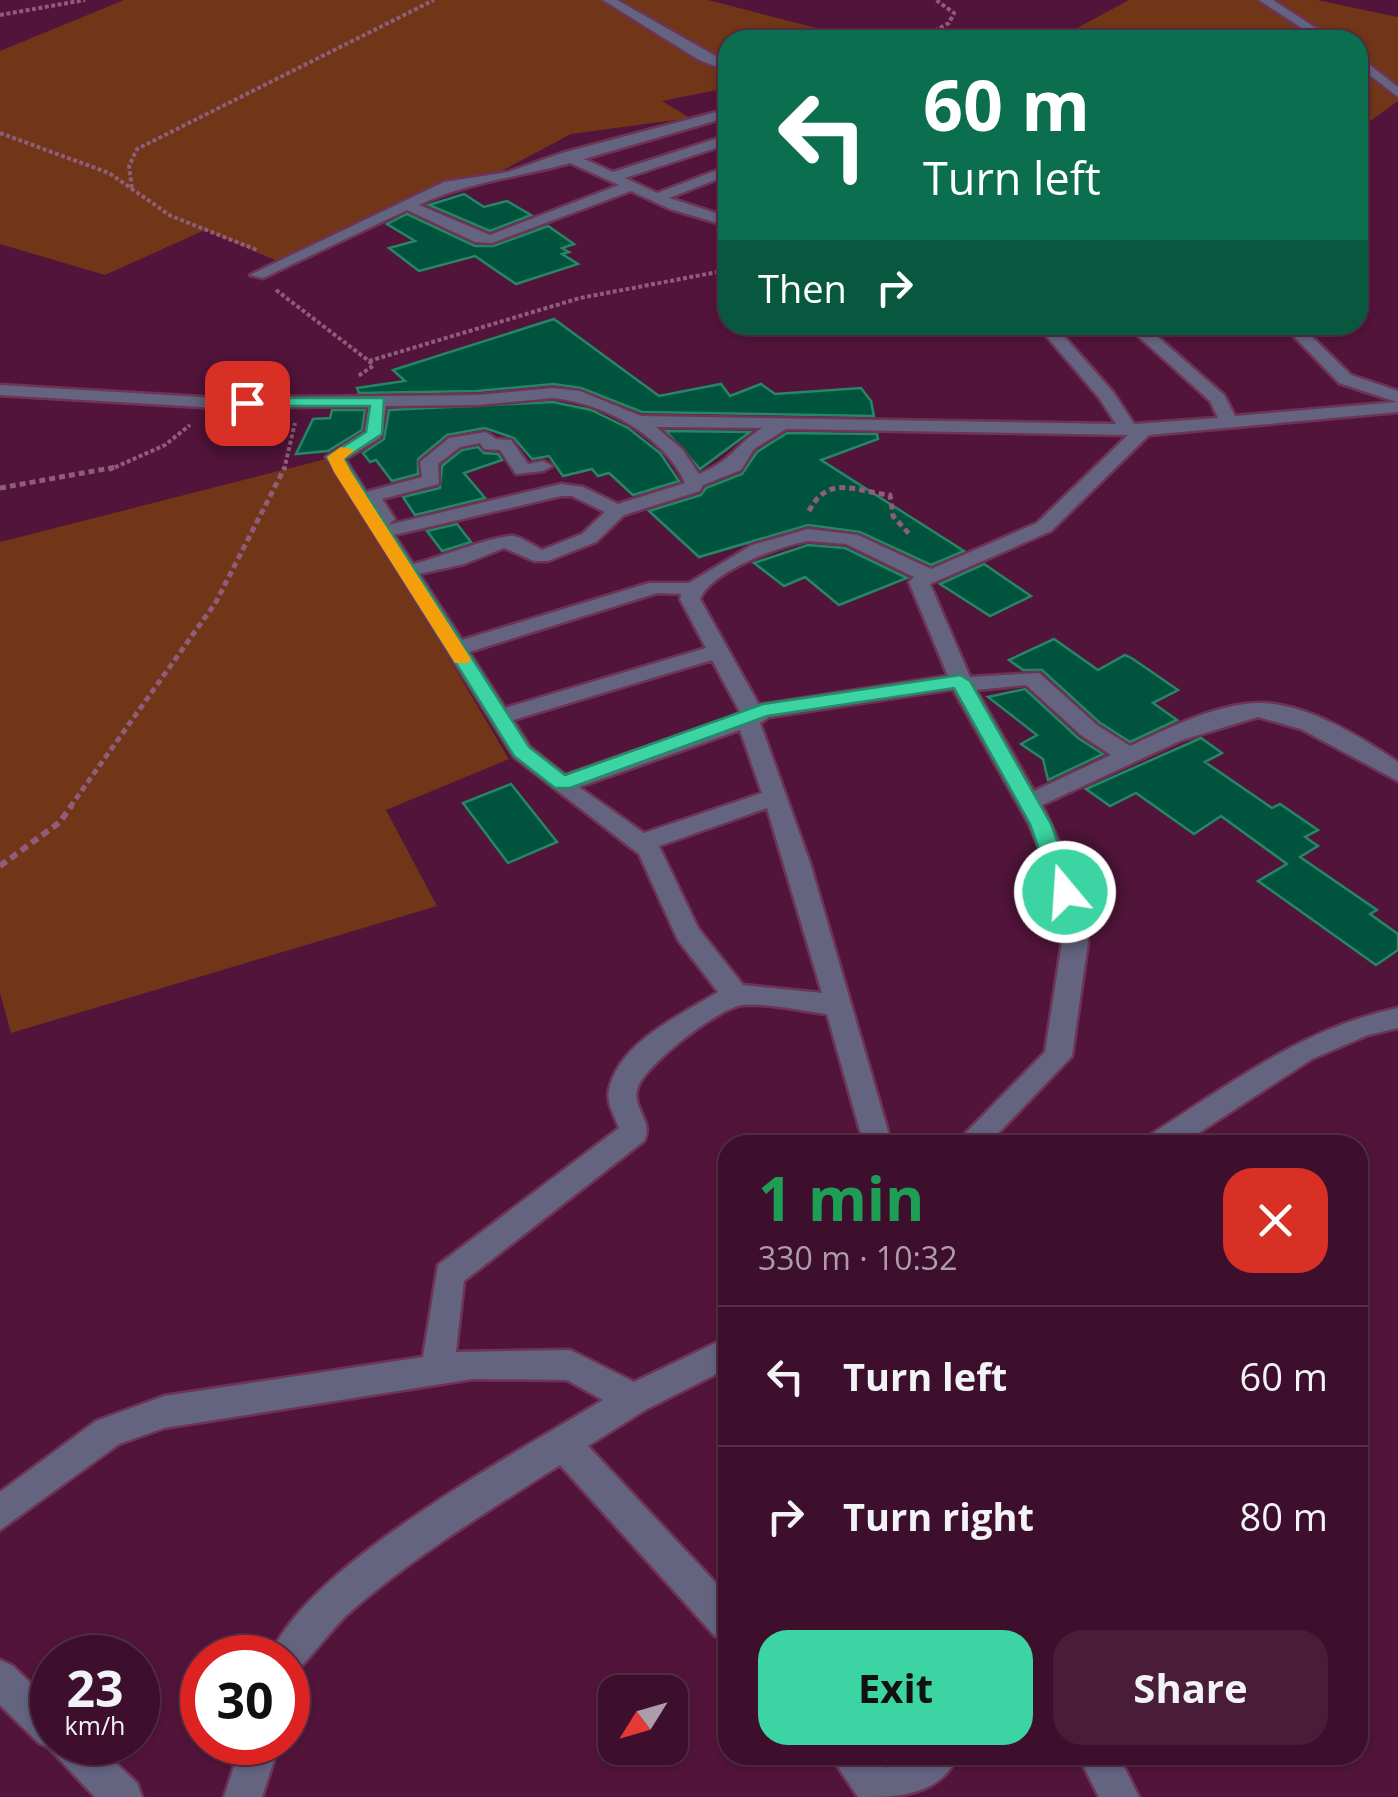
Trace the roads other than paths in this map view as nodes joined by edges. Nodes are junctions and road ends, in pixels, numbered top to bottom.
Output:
1 (610, 0) edge
2 (1265, 0) edge
3 (1312, 30) edge
4 (718, 63) edge
5 (1368, 68) edge
6 (1398, 93) edge
7 (718, 116) edge
8 (718, 142) edge
9 (567, 156) junction
10 (718, 174) edge
11 (613, 177) junction
12 (630, 186) junction
13 (656, 198) junction
14 (406, 204) junction
15 (718, 219) edge
16 (258, 275) road end
17 (1054, 335) edge
18 (1146, 335) edge
19 (1301, 335) edge
20 (0, 390) edge
21 (513, 396) junction
22 (1398, 397) edge
23 (378, 402) junction
24 (1398, 406) edge
25 (639, 421) junction
26 (789, 421) junction
27 (1228, 421) junction
28 (1136, 430) junction
29 (455, 442) junction
30 (543, 466) dead end
31 (695, 482) junction
32 (617, 511) junction
33 (380, 532) junction
34 (408, 571) junction
35 (926, 576) junction
36 (692, 589) junction
37 (455, 649) junction
38 (721, 650) junction
39 (961, 683) junction
40 (499, 717) junction
41 (750, 717) junction
42 (1131, 757) junction
43 (1398, 773) edge
44 (562, 784) junction
45 (772, 798) junction
46 (1029, 802) junction
47 (641, 843) junction
48 (735, 994) junction
49 (837, 1006) junction
50 (1398, 1018) edge
51 (875, 1135) edge
52 (978, 1135) edge
53 (1174, 1135) edge
54 (718, 1357) edge
55 (436, 1367) junction
56 (633, 1398) junction
57 (565, 1446) junction
58 (0, 1513) edge
59 (718, 1612) edge
60 (301, 1635) edge
61 (0, 1679) edge
62 (30, 1708) edge
63 (89, 1765) edge
64 (254, 1765) edge
65 (856, 1765) edge
66 (925, 1765) edge
67 (1102, 1765) edge
68 (882, 1795) edge
69 (123, 1797) edge
70 (244, 1797) edge
71 (1120, 1797) edge

1 - 4 street
2 - 3 street
5 - 6 street
7 - 9 street
8 - 11 street
9 - 11 street
9 - 14 street
10 - 13 street
11 - 12 street
12 - 13 street
12 - 14 street
13 - 15 street
14 - 16 street
17 - 28 street
18 - 27 street
19 - 22 street
20 - 23 street
21 - 23 street
21 - 25 street
21 - 29 street
23 - 33 street
24 - 27 street
25 - 26 street
25 - 31 street
26 - 28 street
26 - 31 street
27 - 28 street
28 - 35 street
29 - 30 street
29 - 33 street
31 - 32 street
32 - 33 street
32 - 34 street
33 - 34 street
34 - 37 street
35 - 36 street
35 - 39 street
36 - 37 street
36 - 38 street
37 - 40 street
38 - 40 street
38 - 41 street
39 - 41 street
39 - 42 street
39 - 46 street
40 - 44 street
41 - 44 street
41 - 45 street
42 - 43 street
42 - 46 street
44 - 47 street
45 - 47 street
45 - 49 street
46 - 52 street
47 - 48 street
48 - 49 street
48 - 55 street
49 - 51 street
50 - 53 street
54 - 56 street
55 - 56 street
55 - 58 street
56 - 57 street
57 - 59 street
57 - 60 street
61 - 62 street
63 - 69 street
64 - 70 street
65 - 68 street
66 - 68 street
67 - 71 street

